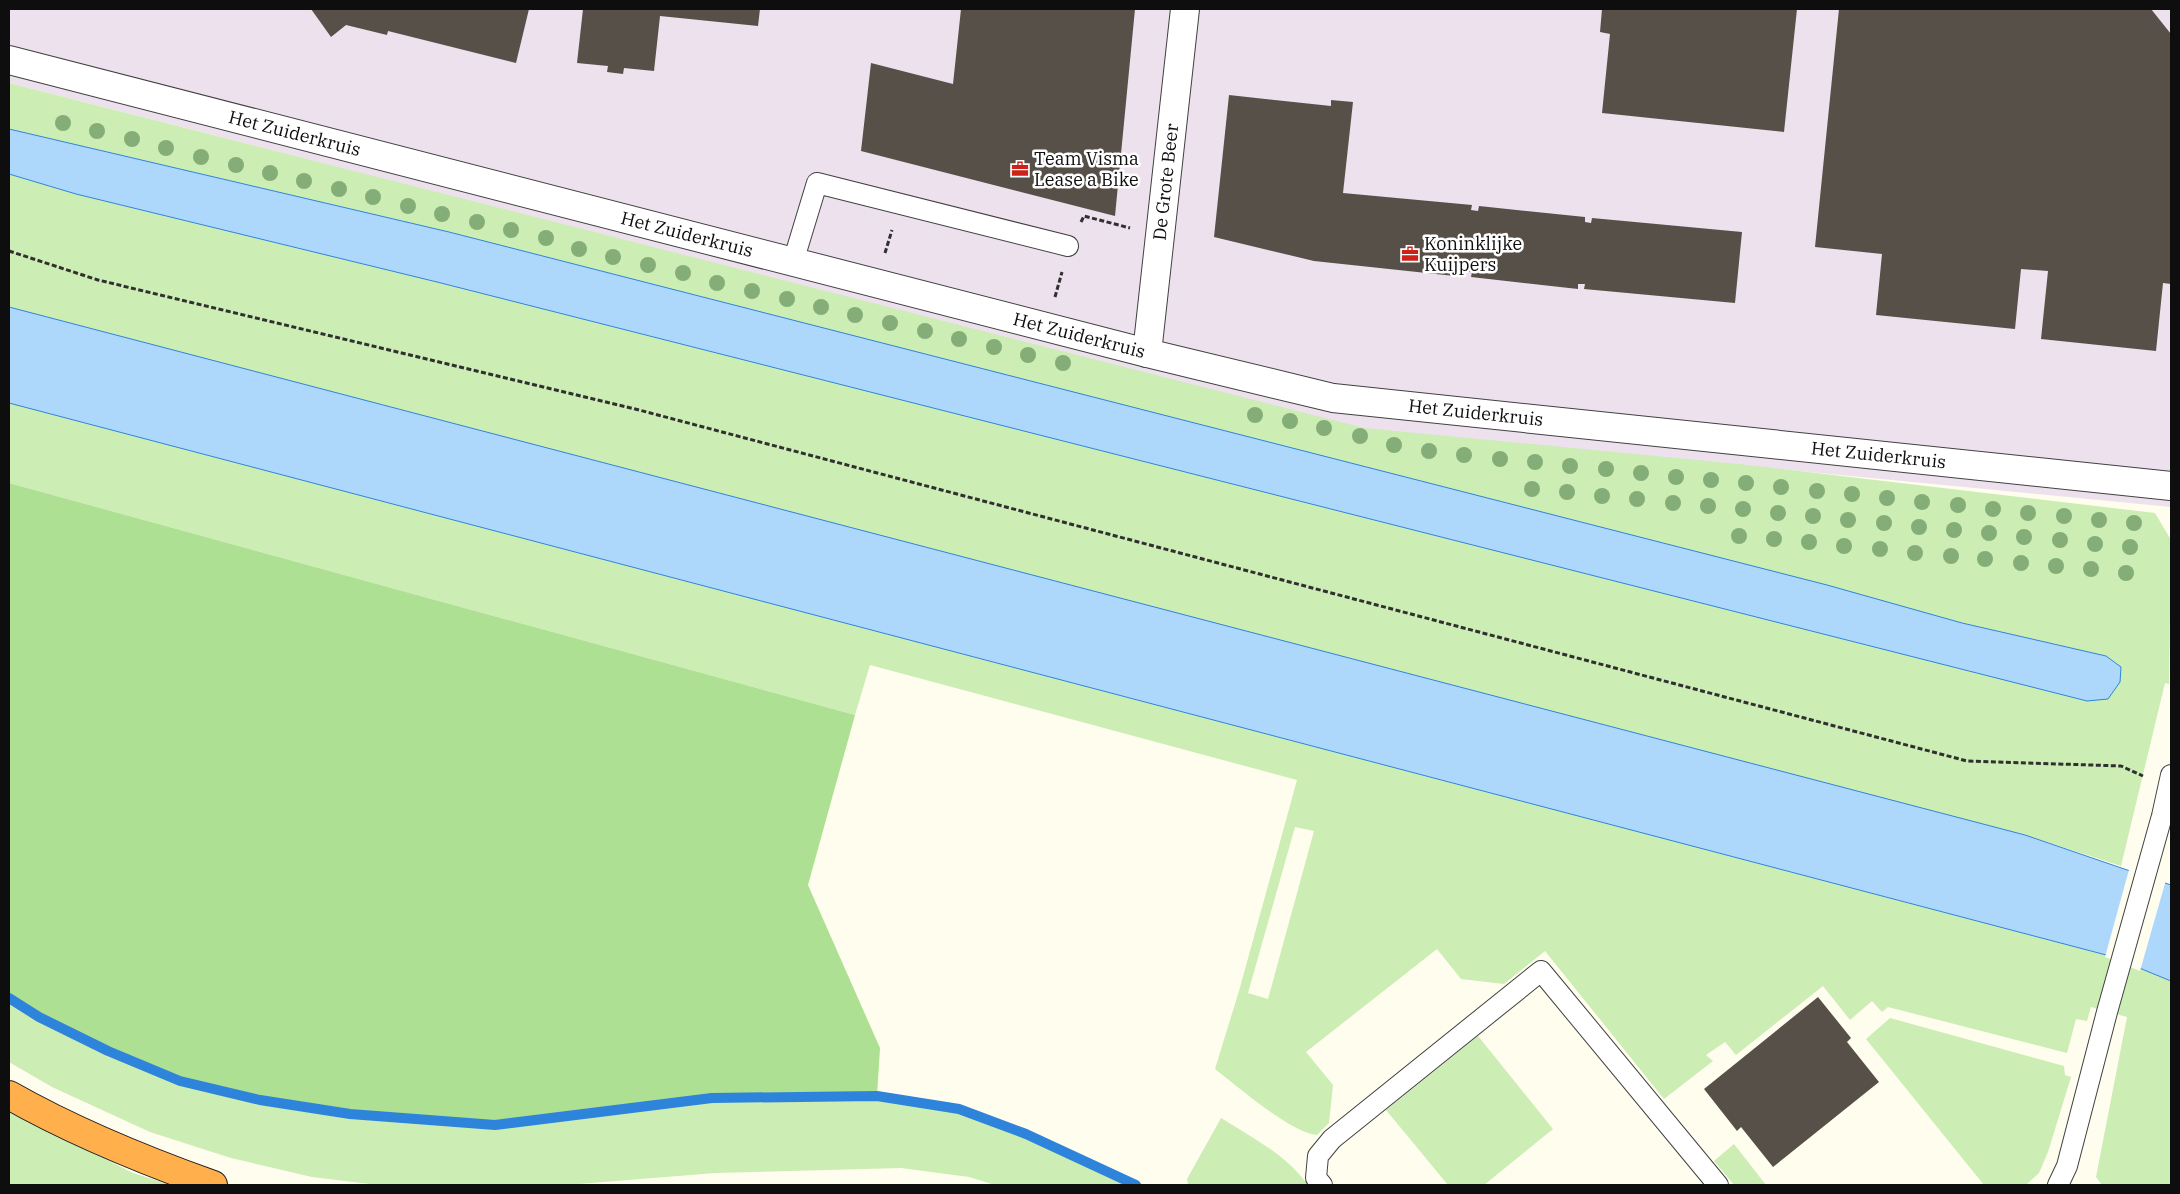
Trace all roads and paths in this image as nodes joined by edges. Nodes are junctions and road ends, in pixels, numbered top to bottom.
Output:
1 (1185, 9) edge
2 (9, 60) edge
3 (899, 203) junction
4 (1160, 236) junction
5 (1068, 246) junction
6 (9, 251) edge
7 (793, 262) junction
8 (877, 284) junction
9 (1047, 328) junction
10 (1147, 353) junction
11 (2171, 486) edge
12 (2171, 781) edge
13 (9, 1095) edge
14 (213, 1185) edge
15 (1322, 1185) edge
16 (1718, 1185) edge
17 (2058, 1185) edge

1 - 4 street, De Grote Beer
2 - 7 street, Het Zuiderkruis
3 - 5 lane
3 - 7 lane
3 - 8 path
4 - 5 path
4 - 10 street, De Grote Beer
5 - 9 path
6 - 12 path
7 - 8 street, Het Zuiderkruis
8 - 9 street, Het Zuiderkruis
9 - 10 street, Het Zuiderkruis
10 - 11 street, Het Zuiderkruis
12 - 17 lane
13 - 14 highway
15 - 16 lane

